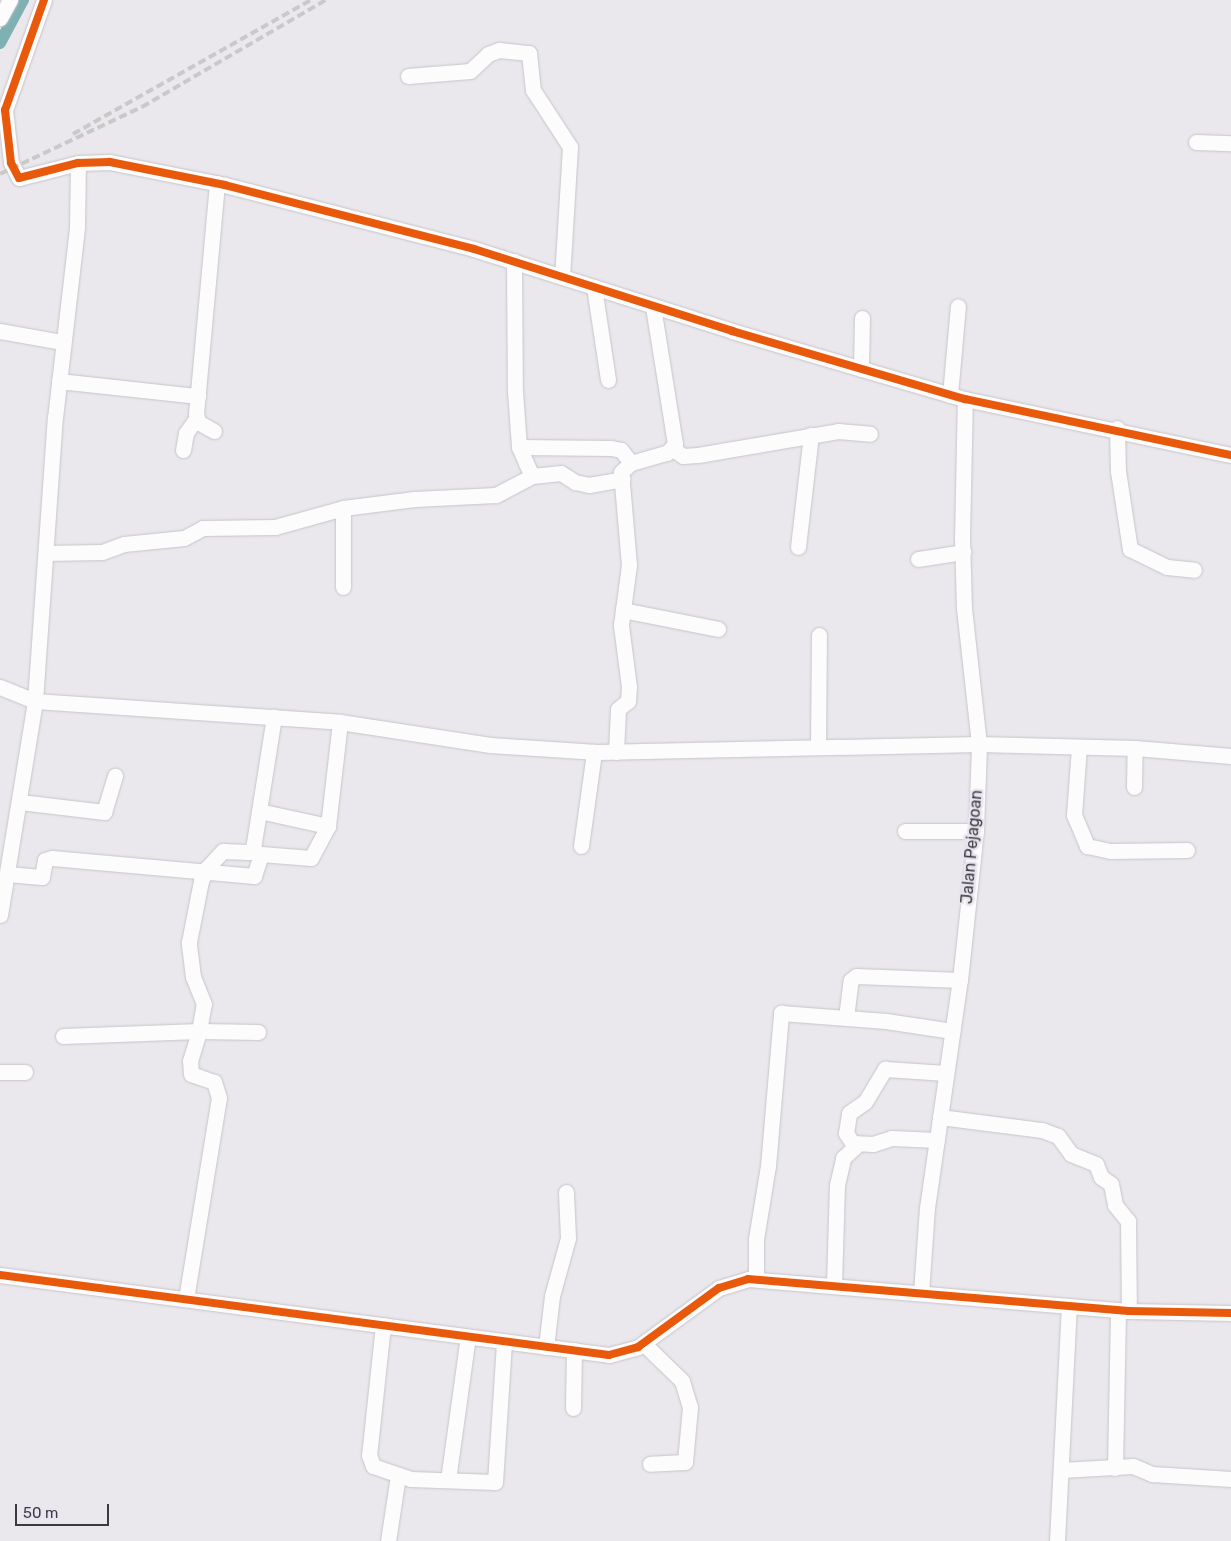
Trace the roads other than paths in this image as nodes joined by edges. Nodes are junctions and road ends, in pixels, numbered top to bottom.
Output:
1 (10, 0) edge
2 (44, 0) edge
3 (0, 18) edge
4 (408, 76) dead end
5 (2, 109) edge
6 (1196, 142) dead end
7 (1231, 143) edge
8 (78, 163) junction
9 (217, 183) junction
10 (514, 261) junction
11 (562, 277) junction
12 (594, 287) junction
13 (653, 306) junction
14 (958, 306) dead end
15 (862, 318) dead end
16 (0, 331) edge
17 (62, 342) junction
18 (861, 369) junction
19 (608, 380) dead end
20 (58, 381) junction
21 (950, 395) junction
22 (198, 396) junction
23 (965, 399) junction
24 (197, 417) junction
25 (1117, 428) junction
26 (214, 431) dead end
27 (870, 434) dead end
28 (811, 435) junction
29 (518, 447) junction
30 (673, 449) junction
31 (182, 450) dead end
32 (1231, 454) edge
33 (631, 463) junction
34 (532, 476) junction
35 (622, 479) junction
36 (343, 508) junction
37 (798, 547) dead end
38 (963, 552) junction
39 (46, 553) junction
40 (918, 559) dead end
41 (1194, 570) dead end
42 (343, 587) dead end
43 (623, 610) junction
44 (718, 629) dead end
45 (819, 635) dead end
46 (0, 688) edge
47 (35, 701) junction
48 (274, 717) junction
49 (340, 722) junction
50 (979, 744) junction
51 (818, 747) junction
52 (1079, 747) junction
53 (1135, 748) junction
54 (594, 752) junction
55 (616, 752) junction
56 (1231, 756) edge
57 (114, 776) dead end
58 (1134, 787) dead end
59 (20, 802) junction
60 (259, 811) junction
61 (328, 826) junction
62 (905, 831) dead end
63 (976, 831) junction
64 (581, 846) dead end
65 (1187, 850) dead end
66 (203, 873) junction
67 (4, 881) edge
68 (0, 915) edge
69 (960, 980) junction
70 (846, 1018) junction
71 (200, 1031) junction
72 (952, 1031) junction
73 (258, 1032) dead end
74 (64, 1036) dead end
75 (0, 1072) edge
76 (25, 1072) dead end
77 (946, 1073) junction
78 (940, 1117) junction
79 (937, 1140) junction
80 (854, 1144) junction
81 (566, 1192) dead end
82 (0, 1275) edge
83 (756, 1279) junction
84 (834, 1285) junction
85 (921, 1293) junction
86 (186, 1299) junction
87 (1069, 1306) junction
88 (1124, 1310) junction
89 (1231, 1313) edge
90 (383, 1325) junction
91 (468, 1336) junction
92 (504, 1341) junction
93 (644, 1344) junction
94 (546, 1347) junction
95 (574, 1350) junction
96 (573, 1408) dead end
97 (650, 1464) dead end
98 (1115, 1468) junction
99 (1061, 1470) junction
100 (398, 1476) junction
101 (1231, 1479) edge
102 (448, 1480) junction
103 (388, 1541) edge
104 (1057, 1541) edge

1 - 3 street
2 - 5 street
4 - 11 street
5 - 8 street
6 - 7 street
8 - 9 street
8 - 17 street
9 - 10 street
9 - 22 street
10 - 11 street
10 - 29 street
11 - 12 street
12 - 13 street
12 - 19 street
13 - 18 street
13 - 30 street
14 - 21 street
15 - 18 street
16 - 17 street
17 - 20 street
18 - 21 street
20 - 22 street
20 - 39 street
21 - 23 street
22 - 24 street
23 - 25 street
23 - 38 street, Jalan Pejagoan
24 - 26 street
24 - 31 street
25 - 32 street
25 - 41 street
27 - 28 street
28 - 30 street
28 - 37 street
29 - 33 street
29 - 34 street
30 - 33 street
33 - 35 street
34 - 35 street
34 - 36 street
35 - 43 street
36 - 39 street
36 - 42 street
38 - 40 street
38 - 50 street, Jalan Pejagoan
39 - 47 street
43 - 44 street
43 - 55 street
45 - 51 street
46 - 47 street
47 - 48 street
47 - 59 street
48 - 49 street
48 - 60 street
49 - 54 street
49 - 61 street
50 - 51 street
50 - 52 street
50 - 63 street, Jalan Pejagoan
51 - 55 street
52 - 53 street
52 - 65 street
53 - 56 street
53 - 58 street
54 - 55 street
54 - 64 street
57 - 59 street
59 - 67 street
60 - 61 street
60 - 66 street
61 - 66 street
62 - 63 street
63 - 69 street, Jalan Pejagoan
66 - 67 street
66 - 71 street
67 - 68 street
69 - 70 street
69 - 72 street, Jalan Pejagoan
70 - 72 street
70 - 83 street
71 - 73 street
71 - 74 street
71 - 86 street
72 - 77 street, Jalan Pejagoan
75 - 76 street
77 - 78 street, Jalan Pejagoan
77 - 80 street
78 - 79 street, Jalan Pejagoan
78 - 88 street
79 - 80 street
79 - 85 street, Jalan Pejagoan
80 - 84 street
81 - 94 street
82 - 86 street
83 - 84 street
83 - 93 street
84 - 85 street
85 - 87 street
86 - 90 street
87 - 88 street
87 - 99 street
88 - 89 street
88 - 98 street
90 - 91 street
90 - 100 street
91 - 92 street
91 - 102 street
92 - 94 street
92 - 102 street
93 - 95 street
93 - 97 street
94 - 95 street
95 - 96 street
98 - 99 street
98 - 101 street
99 - 104 street
100 - 102 street
100 - 103 street

